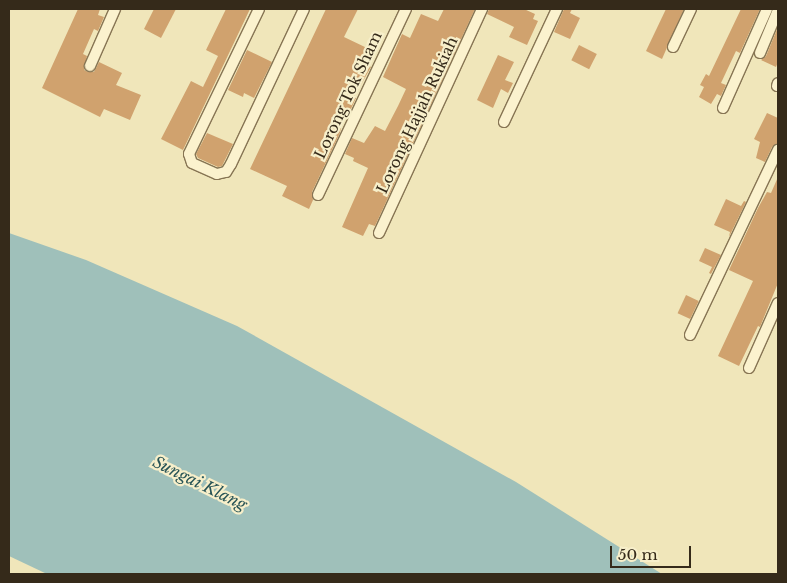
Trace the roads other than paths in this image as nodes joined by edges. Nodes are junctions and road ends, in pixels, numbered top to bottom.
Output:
1 (115, 9) edge
2 (259, 9) edge
3 (304, 9) edge
4 (406, 9) edge
5 (482, 9) edge
6 (557, 9) edge
7 (691, 9) edge
8 (767, 9) edge
9 (778, 10) edge
10 (673, 47) dead end
11 (760, 53) dead end
12 (90, 66) dead end
13 (724, 108) dead end
14 (504, 122) dead end
15 (778, 150) edge
16 (318, 195) dead end
17 (379, 233) dead end
18 (778, 304) edge
19 (690, 335) dead end
20 (749, 368) dead end

1 - 12 street
2 - 3 street
4 - 16 street, Lorong Tok Sham
5 - 17 street, Lorong Hajjah Rukiah
6 - 14 street
7 - 10 street
8 - 13 street
9 - 11 street
15 - 19 street
18 - 20 street

